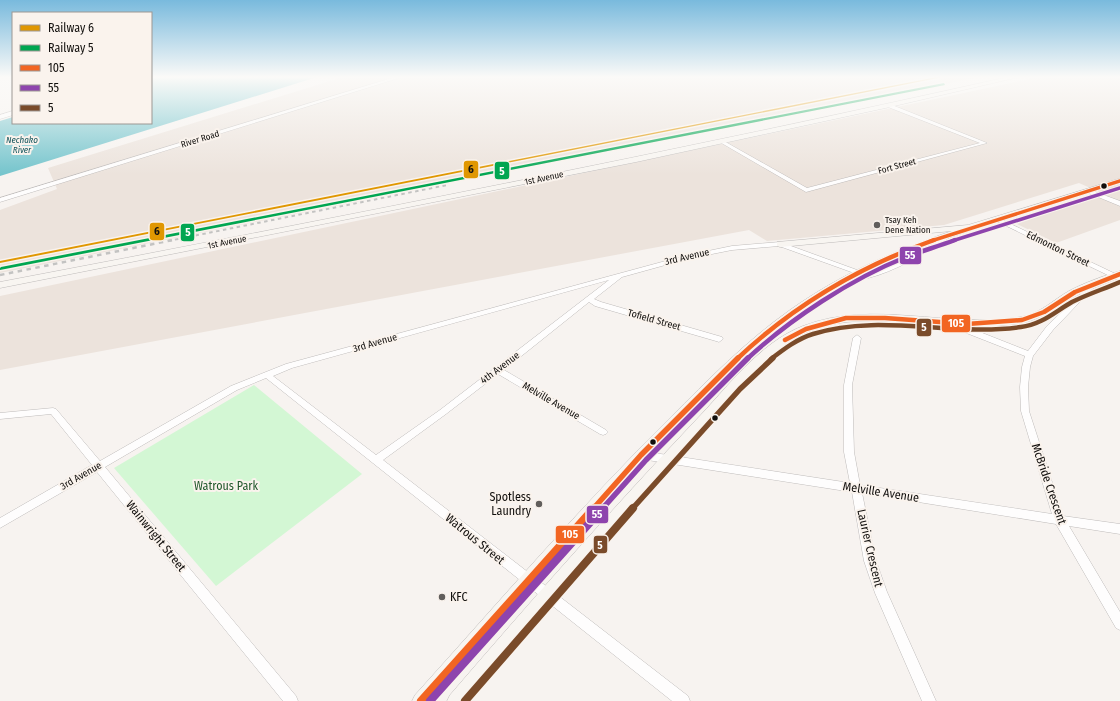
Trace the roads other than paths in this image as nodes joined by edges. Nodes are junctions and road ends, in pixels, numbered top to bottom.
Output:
1 (295, 110) edge
2 (872, 110) edge
3 (900, 110) edge
4 (12, 113) edge
5 (0, 117) edge
6 (720, 141) junction
7 (1120, 181) edge
8 (45, 188) junction
9 (1088, 191) junction
10 (0, 200) edge
11 (0, 204) edge
12 (1120, 204) edge
13 (996, 219) junction
14 (971, 227) junction
15 (780, 244) junction
16 (623, 273) junction
17 (856, 273) junction
18 (1118, 277) edge
19 (0, 285) edge
20 (1093, 285) junction
21 (590, 300) junction
22 (949, 324) junction
23 (857, 338) dead end
24 (719, 339) dead end
25 (1029, 355) junction
26 (498, 370) junction
27 (267, 375) junction
28 (0, 416) edge
29 (603, 432) dead end
30 (641, 456) junction
31 (666, 459) junction
32 (376, 460) junction
33 (98, 466) junction
34 (856, 488) junction
35 (1059, 519) junction
36 (0, 523) edge
37 (1120, 529) edge
38 (528, 581) junction
39 (547, 595) junction
40 (1120, 624) edge
41 (291, 701) edge
42 (420, 701) edge
43 (456, 701) edge
44 (683, 701) edge
45 (929, 701) edge

1 - 8 street, River Road
2 - 6 main road, 1st Avenue
3 - 6 street, Fort Street
4 - 5 street
6 - 19 main road, 1st Avenue
7 - 9 main road
8 - 10 street, River Road
8 - 11 street, River Road
9 - 12 street
9 - 13 main road
13 - 14 main road
13 - 18 street, Edmonton Street
14 - 15 main road
14 - 17 main road
15 - 16 street, 3rd Avenue
15 - 17 street
16 - 21 street, 4th Avenue
16 - 27 street, 3rd Avenue
17 - 30 main road
18 - 20 main road
20 - 22 main road
20 - 25 street
21 - 24 street, Tofield Street
21 - 26 street, 4th Avenue
22 - 25 street
22 - 31 main road
23 - 34 street, Laurier Crescent
25 - 35 street, McBride Crescent
26 - 29 street, Melville Avenue
26 - 32 street, 4th Avenue
27 - 32 street, Watrous Street
27 - 33 street, 3rd Avenue
28 - 33 street, Wainwright Street
30 - 31 street, Melville Avenue
30 - 38 main road
31 - 34 street, Melville Avenue
31 - 39 main road
32 - 38 street, Watrous Street
33 - 36 street, 3rd Avenue
33 - 41 street, Wainwright Street
34 - 35 street, Melville Avenue
34 - 45 street, Laurier Crescent
35 - 37 street, Melville Avenue
35 - 40 street, McBride Crescent
38 - 39 street, Watrous Street
38 - 42 main road
39 - 43 main road
39 - 44 street, Watrous Street

